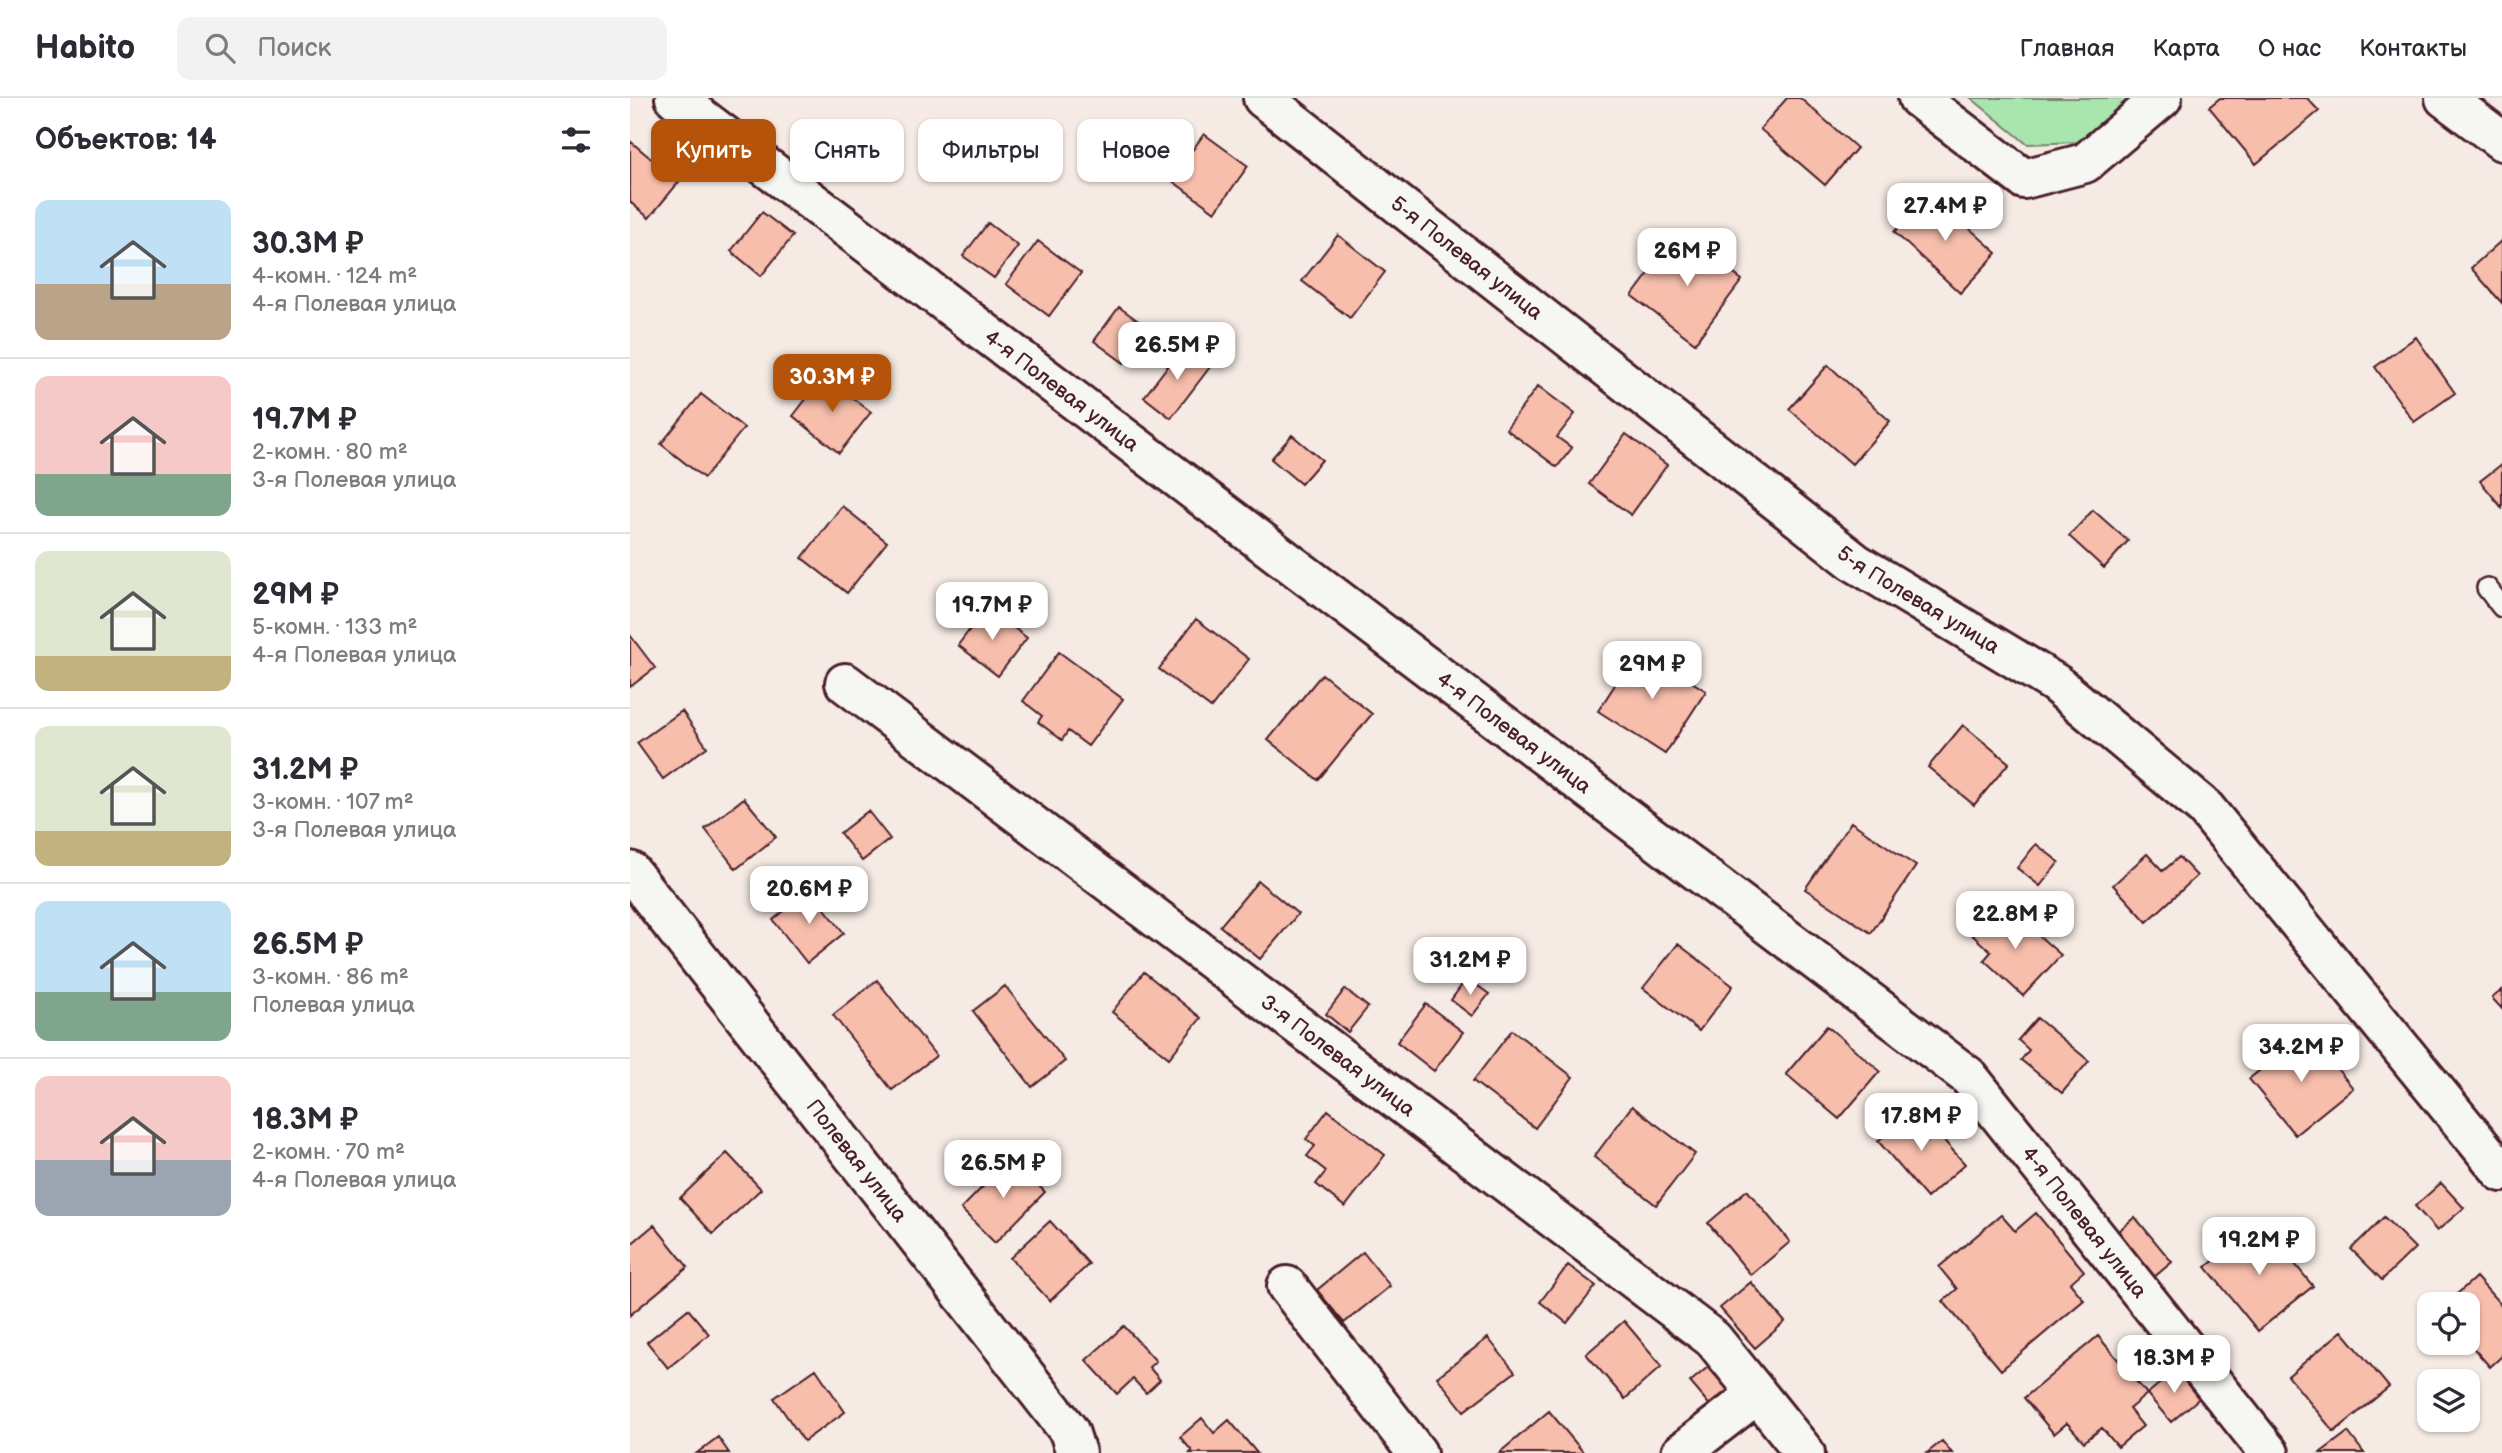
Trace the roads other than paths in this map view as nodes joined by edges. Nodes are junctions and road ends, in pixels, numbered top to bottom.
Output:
1 (675, 98) edge
2 (1263, 98) edge
3 (1918, 98) edge
4 (2162, 98) edge
5 (2445, 98) edge
6 (2502, 141) edge
7 (2487, 588) dead end
8 (2502, 607) edge
9 (845, 683) dead end
10 (630, 871) edge
11 (2502, 1172) edge
12 (1287, 1286) dead end
13 (1756, 1394) junction
14 (1076, 1453) edge
15 (1417, 1453) edge
16 (1681, 1453) edge
17 (1805, 1453) edge
18 (2269, 1453) edge

1 - 18 street, 4-я Полевая улица
2 - 11 street, 5-я Полевая улица
3 - 4 street
5 - 6 street
7 - 8 lane
9 - 13 street, 3-я Полевая улица
10 - 14 street, Полевая улица
12 - 15 street
13 - 16 street
13 - 17 street, 3-я Полевая улица

